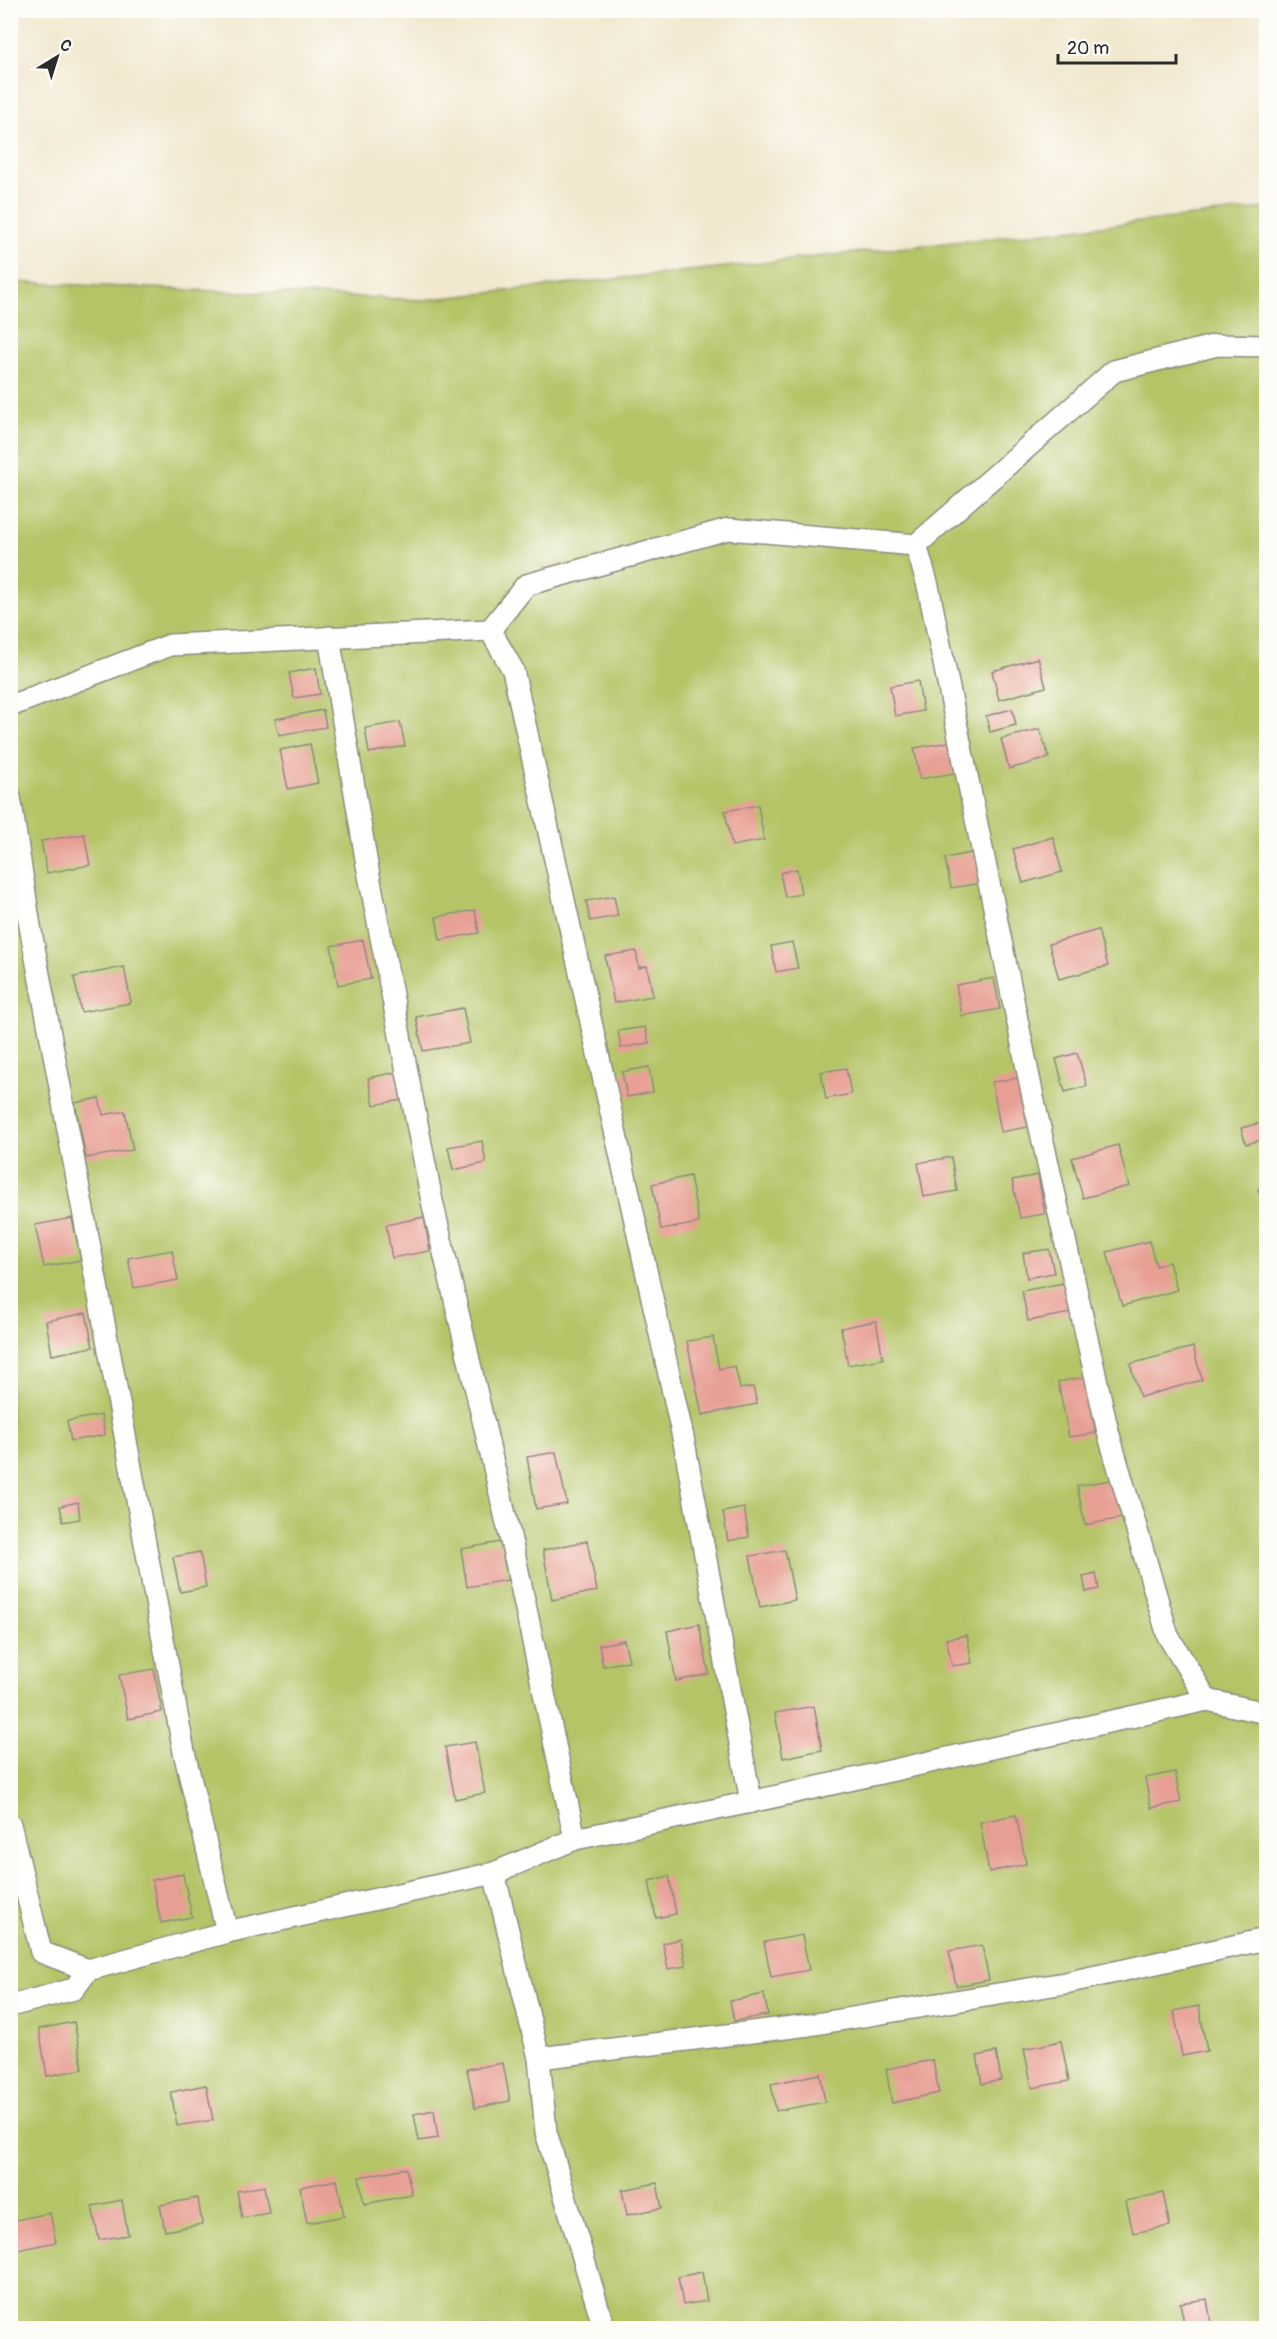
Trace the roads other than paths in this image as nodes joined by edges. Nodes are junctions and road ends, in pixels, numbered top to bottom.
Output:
1 (1266, 346) edge
2 (916, 545) junction
3 (490, 630) junction
4 (328, 637) junction
5 (10, 706) edge
6 (10, 797) edge
7 (1207, 1700) junction
8 (1266, 1713) edge
9 (751, 1803) junction
10 (10, 1824) edge
11 (575, 1839) junction
12 (494, 1873) junction
13 (227, 1932) junction
14 (1266, 1939) edge
15 (88, 1970) junction
16 (10, 2006) edge
17 (539, 2058) junction
18 (604, 2328) edge

1 - 2 lane
2 - 3 lane
2 - 7 lane
3 - 4 lane
3 - 9 lane
4 - 5 lane
4 - 11 lane
6 - 13 lane
7 - 8 lane
7 - 9 lane
9 - 11 lane
10 - 15 lane
11 - 12 lane
12 - 13 lane
12 - 17 lane
13 - 15 lane
14 - 17 lane
15 - 16 lane
17 - 18 lane

